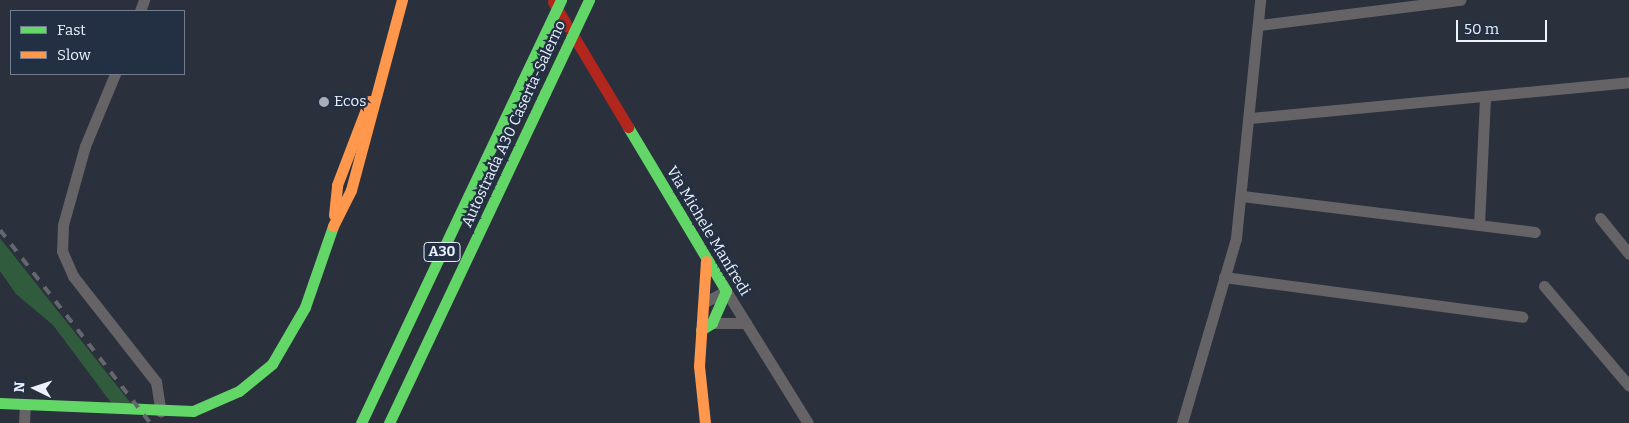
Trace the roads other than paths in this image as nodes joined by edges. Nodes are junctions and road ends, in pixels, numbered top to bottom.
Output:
1 (402, 0) edge
2 (551, 0) edge
3 (561, 0) edge
4 (589, 0) edge
5 (1260, 0) edge
6 (1460, 0) edge
7 (1259, 25) junction
8 (115, 75) edge
9 (1629, 82) edge
10 (1486, 96) junction
11 (1251, 118) junction
12 (1242, 196) junction
13 (1600, 218) dead end
14 (1479, 225) junction
15 (1535, 232) dead end
16 (1629, 254) edge
17 (706, 261) junction
18 (1224, 277) junction
19 (1544, 286) dead end
20 (726, 292) junction
21 (705, 302) junction
22 (1522, 317) dead end
23 (712, 323) junction
24 (746, 323) junction
25 (701, 330) junction
26 (1629, 386) edge
27 (0, 403) edge
28 (25, 404) junction
29 (161, 412) junction
30 (24, 423) edge
31 (362, 423) edge
32 (389, 423) edge
33 (705, 423) edge
34 (808, 423) edge
35 (1182, 423) edge

1 - 29 main road
2 - 17 main road, Via Michele Manfredi
3 - 31 main road, Autostrada A30 Caserta-Salerno / A30, bridge
4 - 32 main road, Autostrada A30 Caserta-Salerno / A30, bridge
5 - 7 street
6 - 7 street
7 - 11 street
8 - 29 street
9 - 10 street
10 - 11 street
10 - 14 street
11 - 12 street
12 - 14 street
12 - 18 street
13 - 16 street
14 - 15 street
17 - 20 main road, Via Michele Manfredi
17 - 21 main road
18 - 22 street
18 - 35 street
19 - 26 street
20 - 21 street
20 - 23 main road
20 - 24 street, Via Michele Manfredi
21 - 25 main road
23 - 24 street
23 - 25 main road
24 - 34 street, Via Michele Manfredi
25 - 33 main road
27 - 28 main road
28 - 29 main road
28 - 30 street

